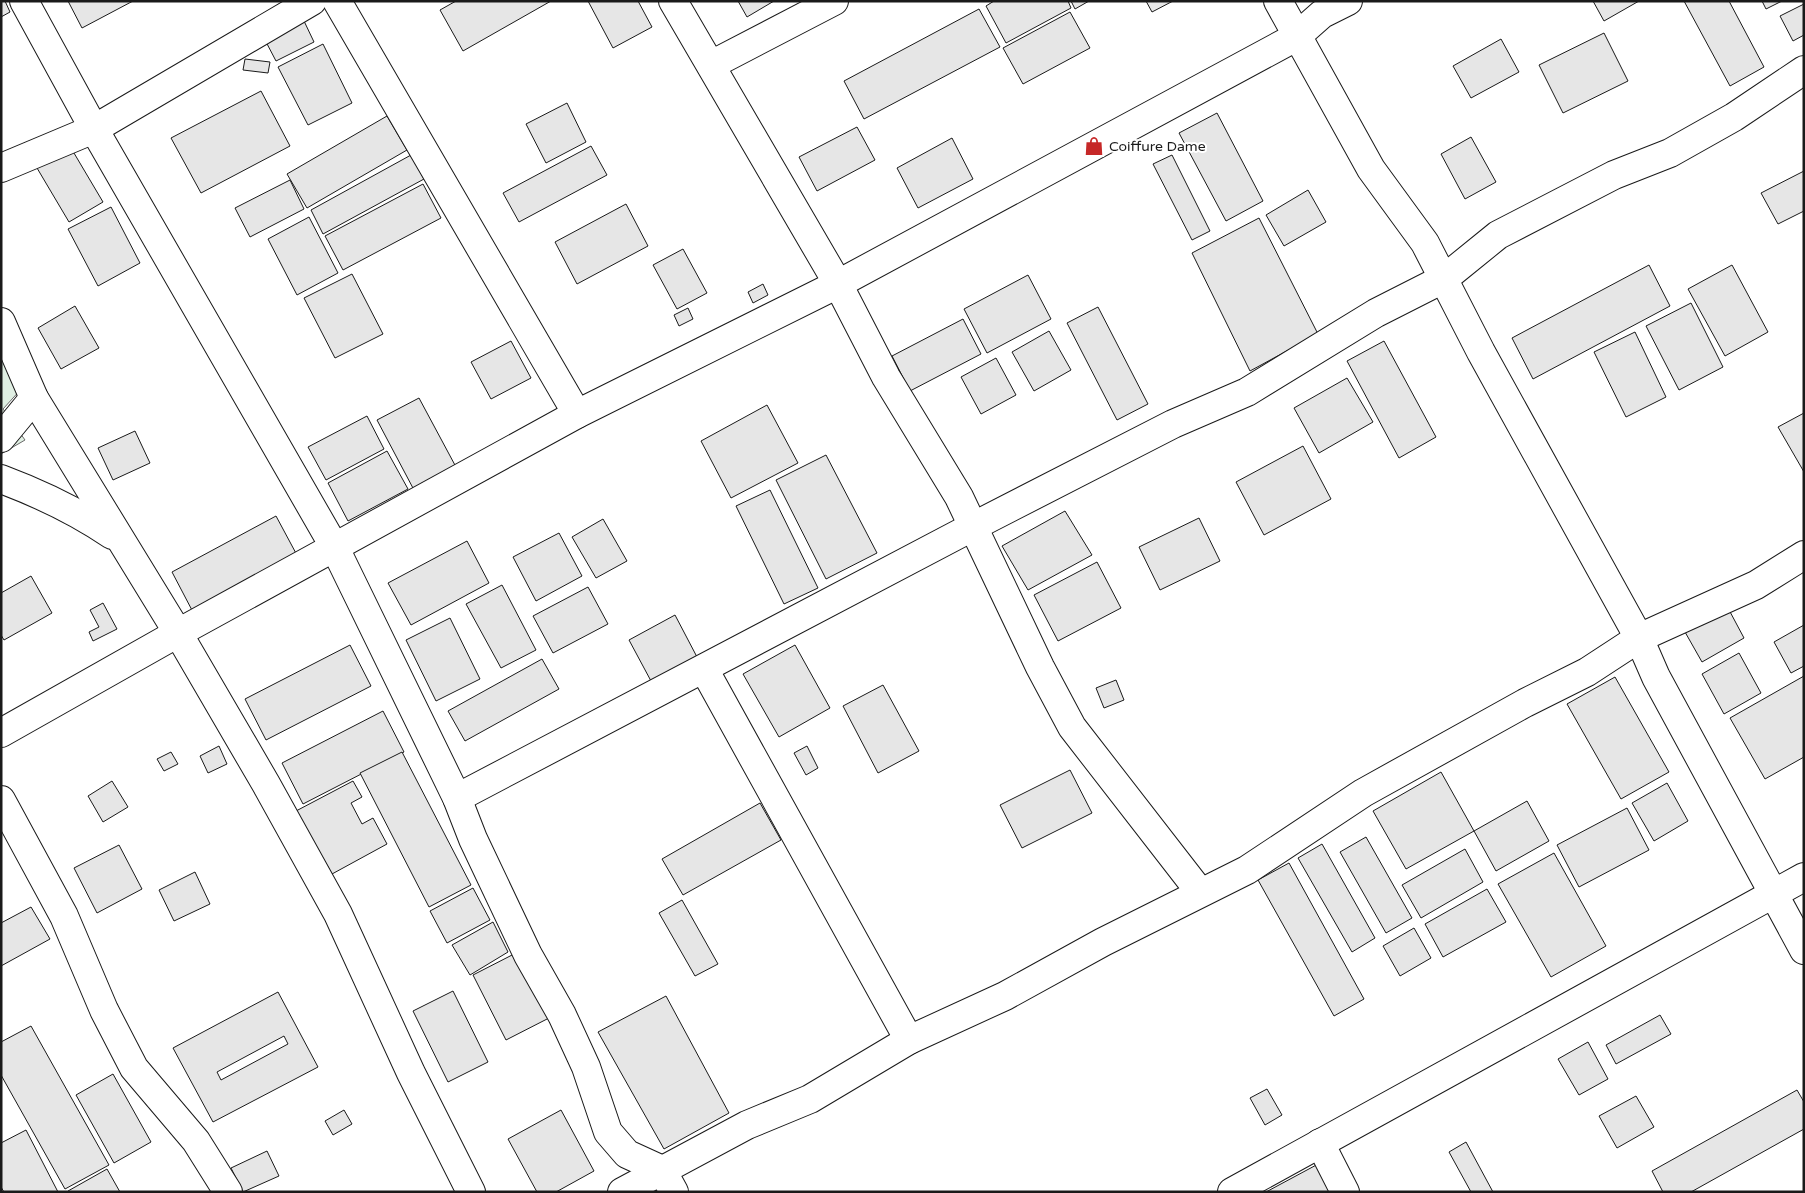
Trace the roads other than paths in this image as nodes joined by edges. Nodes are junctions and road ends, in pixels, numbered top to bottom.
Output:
1 (24, 1) edge
2 (312, 1) edge
3 (337, 1) edge
4 (673, 1) edge
5 (834, 1) edge
6 (1278, 1) edge
7 (1348, 1) edge
8 (1296, 37) junction
9 (711, 65) junction
10 (1804, 70) edge
11 (94, 128) junction
12 (1, 168) edge
13 (1444, 278) junction
14 (838, 284) junction
15 (1, 322) edge
16 (34, 398) junction
17 (577, 414) junction
18 (1, 438) edge
19 (1, 479) edge
20 (974, 526) junction
21 (120, 540) junction
22 (334, 548) junction
23 (1804, 554) edge
24 (178, 633) junction
25 (1639, 638) junction
26 (704, 669) junction
27 (1, 733) edge
28 (457, 798) junction
29 (1, 800) edge
30 (1804, 877) edge
31 (1200, 892) junction
32 (1774, 894) junction
33 (1804, 950) edge
34 (909, 1040) junction
35 (1320, 1143) junction
36 (668, 1181) edge
37 (228, 1192) edge
38 (471, 1192) edge
39 (622, 1192) edge
40 (1232, 1192) edge
41 (1345, 1192) edge

1 - 11 street
2 - 11 street
3 - 17 street
4 - 9 street
5 - 9 street
6 - 8 street
7 - 8 street
8 - 13 street
8 - 14 street
9 - 14 street
10 - 13 street
11 - 12 street
11 - 22 street
13 - 20 street
13 - 25 street
14 - 17 street
14 - 20 street
15 - 16 street
16 - 18 street
16 - 21 street
17 - 22 street
19 - 21 street
20 - 26 street
20 - 31 street
21 - 24 street
22 - 24 street
22 - 28 street
23 - 25 street
24 - 27 street
24 - 38 street
25 - 31 street
25 - 32 street
26 - 28 street
26 - 34 street
28 - 36 street
29 - 37 street
30 - 32 street
31 - 34 street
32 - 33 street
32 - 35 street
34 - 36 street
35 - 40 street
35 - 41 street
36 - 39 street

